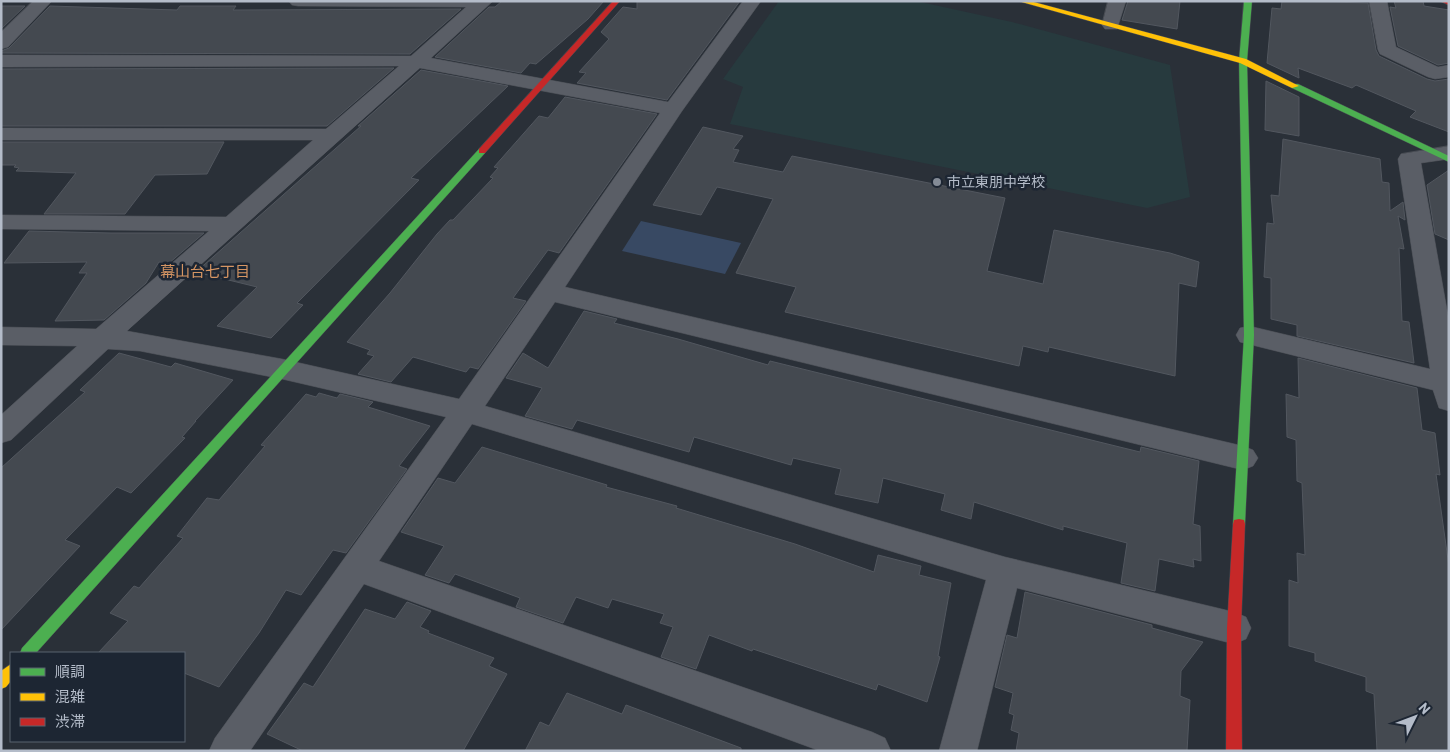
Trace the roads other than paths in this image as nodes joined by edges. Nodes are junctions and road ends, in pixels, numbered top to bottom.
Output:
1 (43, 1) edge
2 (298, 1) edge
3 (617, 1) edge
4 (752, 1) edge
5 (1022, 1) edge
6 (1117, 1) edge
7 (1248, 1) edge
8 (1378, 1) edge
9 (1443, 1) edge
10 (484, 2) edge
11 (1449, 3) edge
12 (1111, 25) junction
13 (1, 43) edge
14 (1, 61) edge
15 (1243, 61) junction
16 (415, 62) junction
17 (1449, 72) edge
18 (542, 85) junction
19 (673, 109) junction
20 (1, 134) edge
21 (331, 136) junction
22 (1445, 155) edge
23 (1, 222) edge
24 (233, 224) junction
25 (1438, 263) edge
26 (549, 292) junction
27 (1249, 335) junction
28 (1, 336) edge
29 (104, 338) junction
30 (282, 369) junction
31 (1448, 389) edge
32 (464, 411) junction
33 (1, 432) edge
34 (1243, 458) junction
35 (357, 566) junction
36 (1005, 571) junction
37 (1234, 628) junction
38 (28, 652) edge
39 (10, 672) edge
40 (1, 682) edge
41 (228, 751) edge
42 (872, 751) edge
43 (958, 751) edge
44 (1234, 751) edge

1 - 13 street
2 - 10 street
3 - 18 street
4 - 19 street
5 - 12 street
6 - 12 street
7 - 15 street
8 - 17 street
9 - 11 street
10 - 16 street
12 - 15 street
14 - 16 street
15 - 22 street
15 - 27 street
16 - 18 street
16 - 21 street
18 - 19 street
18 - 30 street
19 - 26 street
20 - 21 street
21 - 24 street
22 - 25 street
23 - 24 street
24 - 29 street
25 - 31 street
26 - 32 street
26 - 34 street
27 - 31 street
27 - 34 street
28 - 29 street
29 - 30 street
29 - 33 street
30 - 32 street
30 - 38 street
32 - 35 street
32 - 36 street
34 - 37 street
35 - 41 street
35 - 42 street
36 - 37 street
36 - 43 street
37 - 44 street
39 - 40 street

